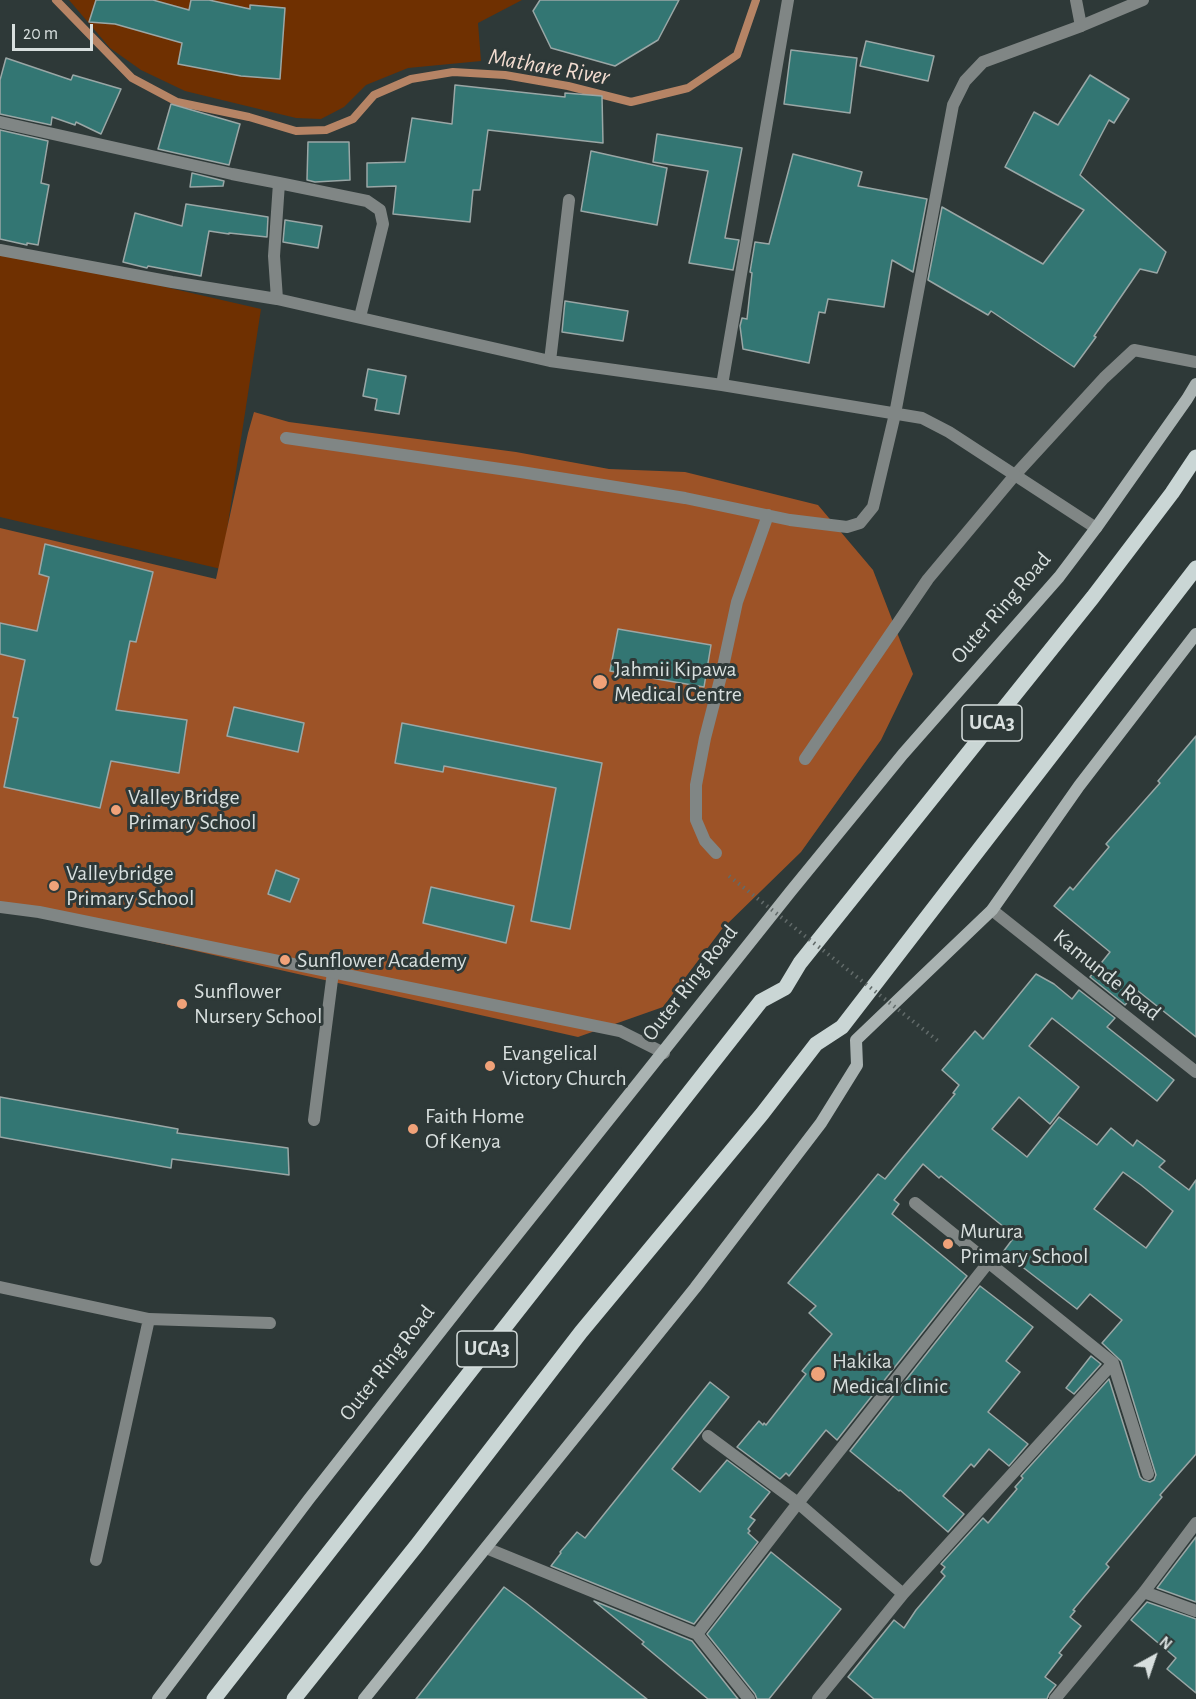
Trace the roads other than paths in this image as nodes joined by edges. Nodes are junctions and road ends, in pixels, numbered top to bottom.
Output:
1 (788, 0) edge
2 (1076, 0) edge
3 (1143, 0) edge
4 (1081, 26) junction
5 (0, 122) edge
6 (279, 183) junction
7 (569, 200) dead end
8 (0, 250) edge
9 (277, 298) junction
10 (360, 317) junction
11 (550, 361) junction
12 (1196, 362) edge
13 (1196, 384) edge
14 (722, 385) junction
15 (895, 414) junction
16 (286, 438) dead end
17 (1196, 457) edge
18 (1015, 475) junction
19 (768, 515) junction
20 (1096, 528) junction
21 (1196, 568) edge
22 (1196, 634) edge
23 (805, 759) dead end
24 (716, 853) dead end
25 (0, 907) edge
26 (992, 910) junction
27 (333, 972) junction
28 (664, 1053) junction
29 (1196, 1072) edge
30 (314, 1120) dead end
31 (915, 1203) dead end
32 (988, 1263) junction
33 (0, 1287) edge
34 (149, 1319) junction
35 (270, 1323) dead end
36 (1113, 1363) junction
37 (708, 1436) dead end
38 (1148, 1474) dead end
39 (798, 1503) junction
40 (1196, 1523) edge
41 (486, 1548) junction
42 (96, 1560) dead end
43 (1144, 1592) junction
44 (903, 1594) junction
45 (1196, 1611) edge
46 (698, 1634) junction
47 (158, 1699) edge
48 (214, 1699) edge
49 (294, 1699) edge
50 (364, 1699) edge
51 (749, 1699) edge
52 (818, 1699) edge
53 (1055, 1699) edge

1 - 14 street
2 - 4 street
3 - 4 street
4 - 15 street
5 - 6 street
6 - 9 street
6 - 10 street
7 - 11 street
8 - 9 street
9 - 10 street
10 - 11 street
11 - 14 street
12 - 18 street
13 - 20 main road, Outer Ring Road / UCA3
14 - 15 street
15 - 18 street
15 - 19 street
16 - 19 street
17 - 48 main road, UCA3
18 - 20 street
18 - 23 street
19 - 24 street
20 - 28 main road, Outer Ring Road / UCA3
21 - 49 main road, UCA3
22 - 26 main road
25 - 27 street
26 - 29 street, Kamunde Road
26 - 41 main road
27 - 28 street
27 - 30 street
28 - 47 main road, Outer Ring Road / UCA3
31 - 32 street
32 - 36 street
32 - 39 street
33 - 34 street
34 - 35 street
34 - 42 street
36 - 38 street
36 - 44 street
37 - 39 street
39 - 44 street
39 - 46 street
40 - 43 street
41 - 46 street
41 - 50 main road
43 - 45 street
43 - 53 street
44 - 52 street
46 - 51 street

